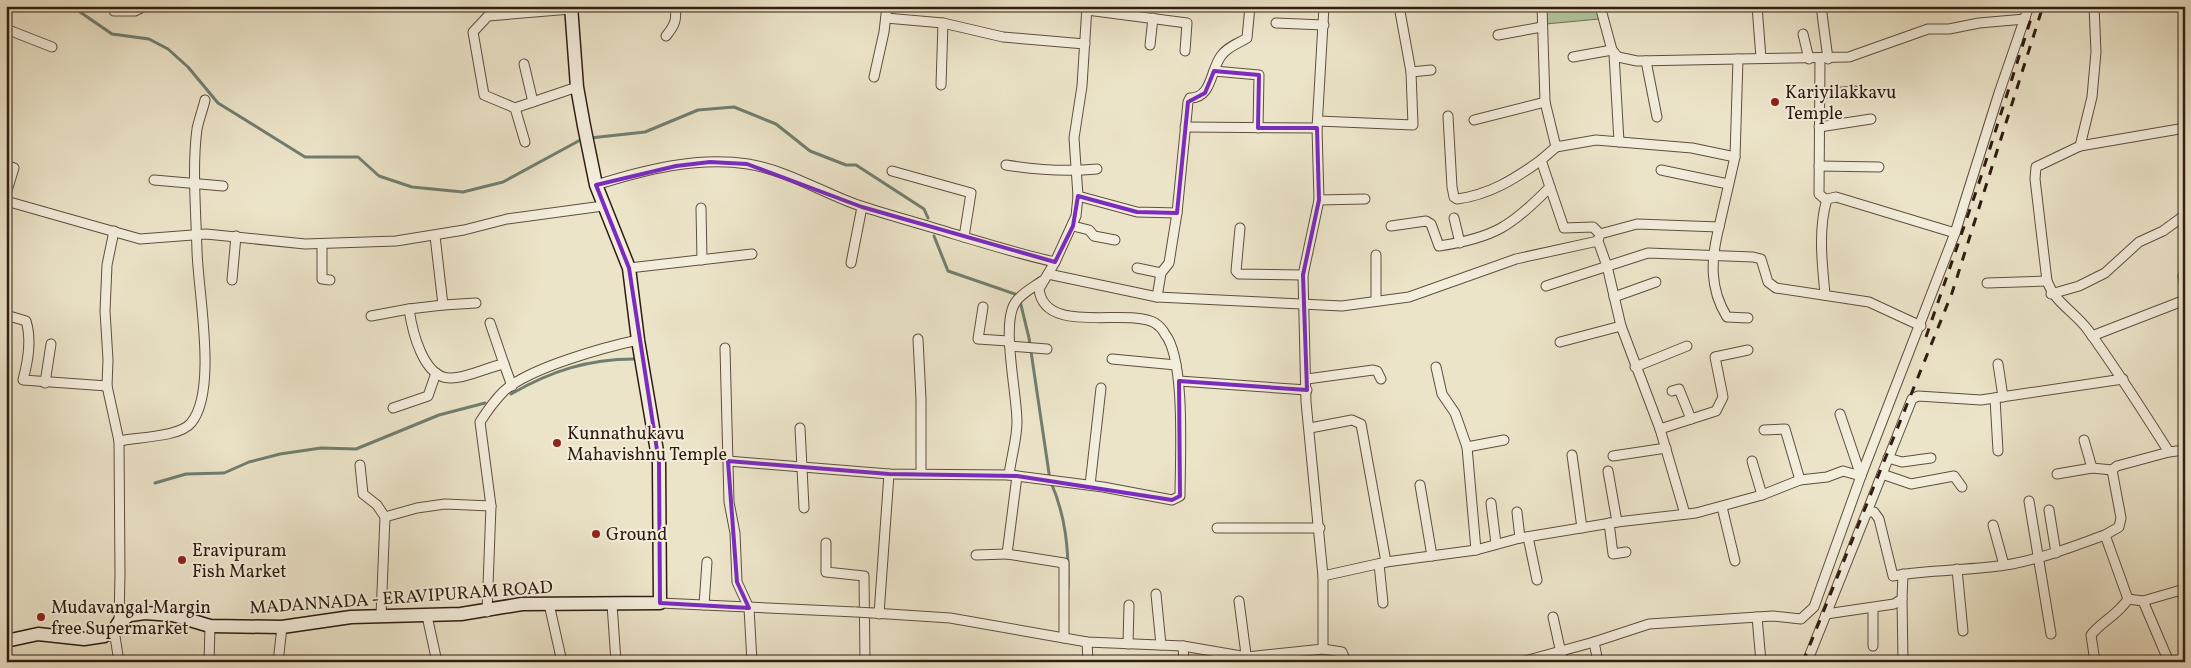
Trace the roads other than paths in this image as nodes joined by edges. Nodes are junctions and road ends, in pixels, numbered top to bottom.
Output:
1 (145, 6) edge
2 (675, 6) edge
3 (887, 6) edge
4 (1250, 6) edge
5 (1324, 6) edge
6 (1399, 6) edge
7 (1542, 6) edge
8 (1600, 6) edge
9 (1758, 6) edge
10 (1822, 6) edge
11 (2029, 6) edge
12 (2094, 6) edge
13 (571, 8) edge
14 (1087, 8) edge
15 (114, 11) dead end
16 (886, 18) junction
17 (1153, 18) junction
18 (2025, 19) junction
19 (943, 23) junction
20 (1276, 23) dead end
21 (1324, 25) junction
22 (1542, 27) junction
23 (6, 29) edge
24 (1802, 34) dead end
25 (1498, 35) dead end
26 (666, 36) dead end
27 (1085, 44) junction
28 (1150, 45) dead end
29 (52, 47) dead end
30 (1185, 52) dead end
31 (1613, 52) junction
32 (1573, 57) dead end
33 (1762, 58) junction
34 (1738, 59) junction
35 (1809, 59) junction
36 (1824, 59) junction
37 (1646, 61) junction
38 (524, 64) dead end
39 (1431, 70) dead end
40 (1214, 71) junction
41 (1411, 72) junction
42 (874, 77) dead end
43 (942, 85) dead end
44 (577, 87) junction
45 (1855, 91) dead end
46 (1819, 94) junction
47 (205, 100) dead end
48 (533, 102) junction
49 (1545, 102) junction
50 (515, 108) junction
51 (1448, 116) dead end
52 (1657, 117) dead end
53 (1872, 119) dead end
54 (1474, 120) dead end
55 (1317, 124) junction
56 (1185, 127) junction
57 (1819, 127) junction
58 (1258, 128) junction
59 (2185, 128) edge
60 (525, 142) dead end
61 (1619, 142) junction
62 (2080, 146) junction
63 (1556, 147) junction
64 (1735, 157) junction
65 (1541, 160) junction
66 (6, 165) edge
67 (1006, 165) dead end
68 (1819, 166) junction
69 (1879, 167) dead end
70 (1097, 169) dead end
71 (1661, 170) dead end
72 (892, 171) dead end
73 (1077, 171) junction
74 (154, 180) dead end
75 (1728, 184) junction
76 (195, 185) junction
77 (596, 185) junction
78 (223, 186) dead end
79 (1550, 187) junction
80 (6, 194) edge
81 (1078, 196) junction
82 (1365, 199) dead end
83 (1319, 200) junction
84 (1826, 200) junction
85 (6, 201) edge
86 (603, 206) junction
87 (862, 207) junction
88 (701, 208) dead end
89 (1177, 213) junction
90 (2185, 215) edge
91 (1454, 218) dead end
92 (1073, 226) junction
93 (1391, 226) dead end
94 (1719, 227) junction
95 (1240, 228) dead end
96 (114, 231) junction
97 (1956, 233) junction
98 (198, 234) junction
99 (236, 236) junction
100 (435, 236) junction
101 (964, 237) junction
102 (1599, 238) junction
103 (1115, 240) dead end
104 (1460, 243) junction
105 (322, 244) junction
106 (752, 254) dead end
107 (1376, 255) dead end
108 (1712, 255) junction
109 (702, 260) junction
110 (1055, 262) junction
111 (851, 263) dead end
112 (1606, 266) junction
113 (629, 268) junction
114 (1138, 268) dead end
115 (1161, 273) junction
116 (1303, 275) junction
117 (2183, 276) dead end
118 (1045, 278) junction
119 (232, 280) dead end
120 (330, 280) dead end
121 (2047, 281) junction
122 (1656, 282) dead end
123 (1987, 283) dead end
124 (1546, 286) dead end
125 (2185, 287) edge
126 (1825, 294) junction
127 (2051, 294) junction
128 (1157, 297) junction
129 (1614, 297) junction
130 (2185, 300) edge
131 (1376, 301) junction
132 (476, 303) dead end
133 (1304, 305) junction
134 (442, 306) junction
135 (983, 308) dead end
136 (409, 309) junction
137 (6, 315) edge
138 (371, 316) dead end
139 (1748, 318) dead end
140 (490, 323) dead end
141 (1621, 326) junction
142 (1921, 326) junction
143 (2092, 336) junction
144 (918, 339) dead end
145 (638, 340) junction
146 (1560, 342) dead end
147 (1009, 343) junction
148 (51, 344) dead end
149 (1687, 346) dead end
150 (725, 348) dead end
151 (1047, 349) dead end
152 (1748, 350) dead end
153 (1112, 359) dead end
154 (504, 364) junction
155 (1998, 364) dead end
156 (1176, 365) junction
157 (1436, 367) dead end
158 (1635, 367) junction
159 (436, 373) junction
160 (1307, 379) junction
161 (1381, 379) dead end
162 (2123, 379) junction
163 (1180, 381) junction
164 (45, 383) junction
165 (107, 386) junction
166 (512, 386) junction
167 (1101, 388) dead end
168 (1307, 390) junction
169 (1672, 391) dead end
170 (1999, 397) junction
171 (393, 408) dead end
172 (1840, 414) dead end
173 (1691, 420) junction
174 (800, 428) dead end
175 (1310, 428) junction
176 (1660, 430) junction
177 (1764, 430) dead end
178 (1504, 440) dead end
179 (2084, 440) dead end
180 (119, 441) junction
181 (1467, 447) junction
182 (1666, 448) junction
183 (2185, 450) edge
184 (1998, 451) dead end
185 (2169, 452) junction
186 (1572, 455) dead end
187 (1613, 456) dead end
188 (1888, 458) junction
189 (1931, 458) dead end
190 (728, 461) junction
191 (1752, 461) dead end
192 (360, 465) dead end
193 (801, 466) junction
194 (2092, 468) junction
195 (2112, 470) junction
196 (1608, 471) dead end
197 (889, 474) junction
198 (921, 474) junction
199 (1882, 474) junction
200 (2057, 474) dead end
201 (1013, 476) junction
202 (1861, 476) junction
203 (1800, 480) junction
204 (1090, 485) junction
205 (1420, 485) dead end
206 (1962, 487) dead end
207 (1762, 495) junction
208 (2029, 501) dead end
209 (1491, 502) dead end
210 (490, 506) junction
211 (1722, 507) junction
212 (804, 508) dead end
213 (2049, 510) dead end
214 (1517, 512) dead end
215 (1866, 512) junction
216 (1685, 514) junction
217 (385, 517) junction
218 (1613, 523) junction
219 (1993, 525) dead end
220 (1217, 528) dead end
221 (1320, 528) junction
222 (1582, 528) junction
223 (2105, 535) junction
224 (1524, 538) junction
225 (826, 543) dead end
226 (1496, 544) junction
227 (1476, 550) junction
228 (1626, 552) dead end
229 (2056, 553) junction
230 (1007, 554) junction
231 (976, 555) dead end
232 (1432, 556) junction
233 (2039, 557) junction
234 (1735, 561) dead end
235 (707, 562) dead end
236 (1383, 563) junction
237 (2004, 565) junction
238 (1957, 569) junction
239 (1903, 574) junction
240 (1324, 576) junction
241 (1537, 580) dead end
242 (1156, 594) dead end
243 (2185, 598) edge
244 (1902, 599) junction
245 (2128, 599) junction
246 (1238, 601) dead end
247 (2143, 601) junction
248 (660, 603) junction
249 (549, 604) junction
250 (612, 604) junction
251 (1383, 604) dead end
252 (704, 605) junction
253 (1129, 605) dead end
254 (749, 608) junction
255 (1873, 608) junction
256 (487, 612) junction
257 (876, 614) junction
258 (1826, 614) junction
259 (381, 616) junction
260 (427, 616) junction
261 (1554, 617) dead end
262 (1757, 617) junction
263 (116, 626) junction
264 (210, 626) junction
265 (282, 627) junction
266 (1963, 631) dead end
267 (2051, 634) dead end
268 (1064, 638) junction
269 (6, 641) edge
270 (1087, 642) junction
271 (1594, 642) junction
272 (1128, 644) junction
273 (1161, 645) junction
274 (1183, 646) junction
275 (1874, 646) dead end
276 (1323, 649) junction
277 (1560, 651) junction
278 (1247, 659) edge
279 (119, 662) edge
280 (210, 662) edge
281 (278, 662) edge
282 (436, 662) edge
283 (562, 662) edge
284 (616, 662) edge
285 (752, 662) edge
286 (865, 662) edge
287 (1088, 662) edge
288 (1184, 662) edge
289 (1346, 662) edge
290 (1521, 662) edge
291 (1563, 662) edge
292 (1598, 662) edge
293 (1761, 662) edge
294 (1807, 662) edge
295 (1903, 662) edge
296 (2095, 662) edge
297 (2168, 662) edge

1 - 15 street
2 - 26 street
3 - 16 street
4 - 40 street
5 - 21 street
6 - 41 street
7 - 22 street
8 - 31 street
9 - 33 street
10 - 36 street
11 - 18 street
12 - 62 street
13 - 44 main road
13 - 50 street
14 - 17 street
14 - 27 street
16 - 19 street
16 - 42 street
17 - 28 street
17 - 30 street
18 - 36 street
18 - 97 street
19 - 27 street
19 - 43 street
20 - 21 street
21 - 55 street
22 - 25 street
22 - 49 street
23 - 29 street
24 - 35 street
27 - 73 street
31 - 32 street
31 - 37 street
31 - 61 street
33 - 34 street
33 - 35 street
34 - 37 street
34 - 64 street
35 - 36 street
36 - 46 street
37 - 52 street
38 - 48 street
39 - 41 street
40 - 56 street
40 - 58 street
41 - 55 street
44 - 48 street
44 - 77 main road
45 - 46 street
46 - 57 street
47 - 76 street
48 - 50 street
49 - 54 street
49 - 63 street
50 - 60 street
51 - 65 street
53 - 57 street
55 - 58 street
55 - 83 street
56 - 58 street
56 - 89 street
57 - 68 street
59 - 62 street
61 - 63 street
61 - 64 street
62 - 121 street
63 - 65 street
64 - 75 street
65 - 79 street
66 - 80 street
67 - 73 street
68 - 69 street
68 - 84 street
70 - 73 street
71 - 75 street
72 - 101 street
73 - 81 street
74 - 76 street
75 - 94 street
76 - 78 street
76 - 98 street
77 - 86 main road
77 - 87 street
79 - 102 street
79 - 104 street
81 - 89 street
81 - 92 street
82 - 83 street
83 - 116 street
84 - 97 street
84 - 126 street
85 - 96 street
86 - 100 street
86 - 113 main road
87 - 101 street
87 - 111 street
88 - 109 street
89 - 115 street
90 - 127 street
91 - 104 street
92 - 103 street
92 - 110 street
93 - 104 street
94 - 102 street
94 - 108 street
95 - 116 street
96 - 98 street
96 - 165 street
97 - 142 street
98 - 99 street
98 - 180 street
99 - 105 street
99 - 119 street
100 - 105 street
100 - 134 street
101 - 110 street
102 - 112 street
102 - 131 street
105 - 120 street
106 - 109 street
107 - 131 street
108 - 112 street
108 - 126 street
108 - 139 street
109 - 113 street
110 - 118 street
112 - 124 street
112 - 129 street
113 - 145 main road
114 - 115 street
115 - 128 street
116 - 133 street
117 - 125 street
118 - 128 street
118 - 147 street
118 - 156 street
121 - 123 street
121 - 127 street
122 - 129 street
126 - 142 street
127 - 143 street
128 - 133 street
129 - 141 street
130 - 143 street
131 - 133 street
132 - 134 street
133 - 160 street
134 - 136 street
135 - 147 street
136 - 138 street
136 - 159 street
137 - 164 street
140 - 154 street
141 - 146 street
141 - 158 street
142 - 202 street
143 - 162 street
144 - 198 street
145 - 166 street
145 - 248 main road
147 - 151 street
147 - 201 street
148 - 164 street
149 - 158 street
150 - 190 street
152 - 173 street
153 - 156 street
154 - 159 street
154 - 166 street
155 - 170 street
156 - 163 street
157 - 181 street
158 - 176 street
159 - 171 street
160 - 161 street
160 - 168 street
162 - 170 street
162 - 185 street
163 - 168 street
163 - 204 street
164 - 165 street
165 - 180 street
166 - 210 street
167 - 204 street
168 - 175 street
169 - 173 street
170 - 184 street
170 - 188 street
172 - 202 street
173 - 176 street
174 - 193 street
175 - 221 street
175 - 236 street
176 - 182 street
177 - 203 street
178 - 181 street
179 - 194 street
180 - 263 street
181 - 227 street
182 - 187 street
182 - 216 street
183 - 185 street
185 - 195 street
186 - 222 street
188 - 189 street
188 - 199 street
190 - 193 street
190 - 254 street
191 - 207 street
192 - 217 street
193 - 197 street
193 - 212 street
194 - 195 street
194 - 200 street
195 - 223 street
196 - 218 street
197 - 198 street
197 - 257 street
198 - 201 street
199 - 206 street
199 - 215 street
201 - 204 street
201 - 230 street
202 - 203 street
202 - 262 street
203 - 207 street
205 - 232 street
207 - 211 street
208 - 233 street
209 - 226 street
210 - 217 street
210 - 256 street
211 - 216 street
211 - 234 street
213 - 229 street
214 - 224 street
215 - 239 street
215 - 258 street
216 - 218 street
217 - 259 street
218 - 222 street
218 - 228 street
219 - 237 street
220 - 221 street
221 - 240 street
222 - 224 street
223 - 229 street
223 - 245 street
224 - 226 street
224 - 241 street
225 - 286 street
226 - 227 street
227 - 232 street
229 - 233 street
230 - 231 street
230 - 268 street
232 - 236 street
233 - 237 street
233 - 267 street
235 - 252 street
236 - 240 street
236 - 251 street
237 - 238 street
238 - 239 street
238 - 266 street
239 - 244 street
240 - 276 street
242 - 273 street
243 - 247 street
244 - 255 street
244 - 295 street
245 - 247 street
245 - 296 street
246 - 278 street
247 - 297 street
248 - 250 main road, MADANNADA - ERAVIPURAM ROAD
248 - 252 street
249 - 250 main road, MADANNADA - ERAVIPURAM ROAD
249 - 256 main road, MADANNADA - ERAVIPURAM ROAD
249 - 283 street
250 - 284 street
252 - 254 street
253 - 272 street
254 - 257 street, bridge
254 - 285 street
255 - 258 street
255 - 275 street
256 - 260 main road, MADANNADA - ERAVIPURAM ROAD
257 - 268 street
258 - 294 street
259 - 260 main road, MADANNADA - ERAVIPURAM ROAD
259 - 265 main road, MADANNADA - ERAVIPURAM ROAD
260 - 282 street
261 - 277 street
262 - 271 street
262 - 293 street
263 - 264 main road, MADANNADA - ERAVIPURAM ROAD
263 - 269 main road, MADANNADA - ERAVIPURAM ROAD
263 - 279 street
264 - 265 main road, MADANNADA - ERAVIPURAM ROAD
264 - 280 street
265 - 281 street
268 - 270 street
270 - 272 street
270 - 287 street
271 - 277 street
271 - 292 street
272 - 273 street
273 - 274 street
274 - 278 street
274 - 288 street
276 - 278 street
276 - 289 street
277 - 290 street
277 - 291 street

